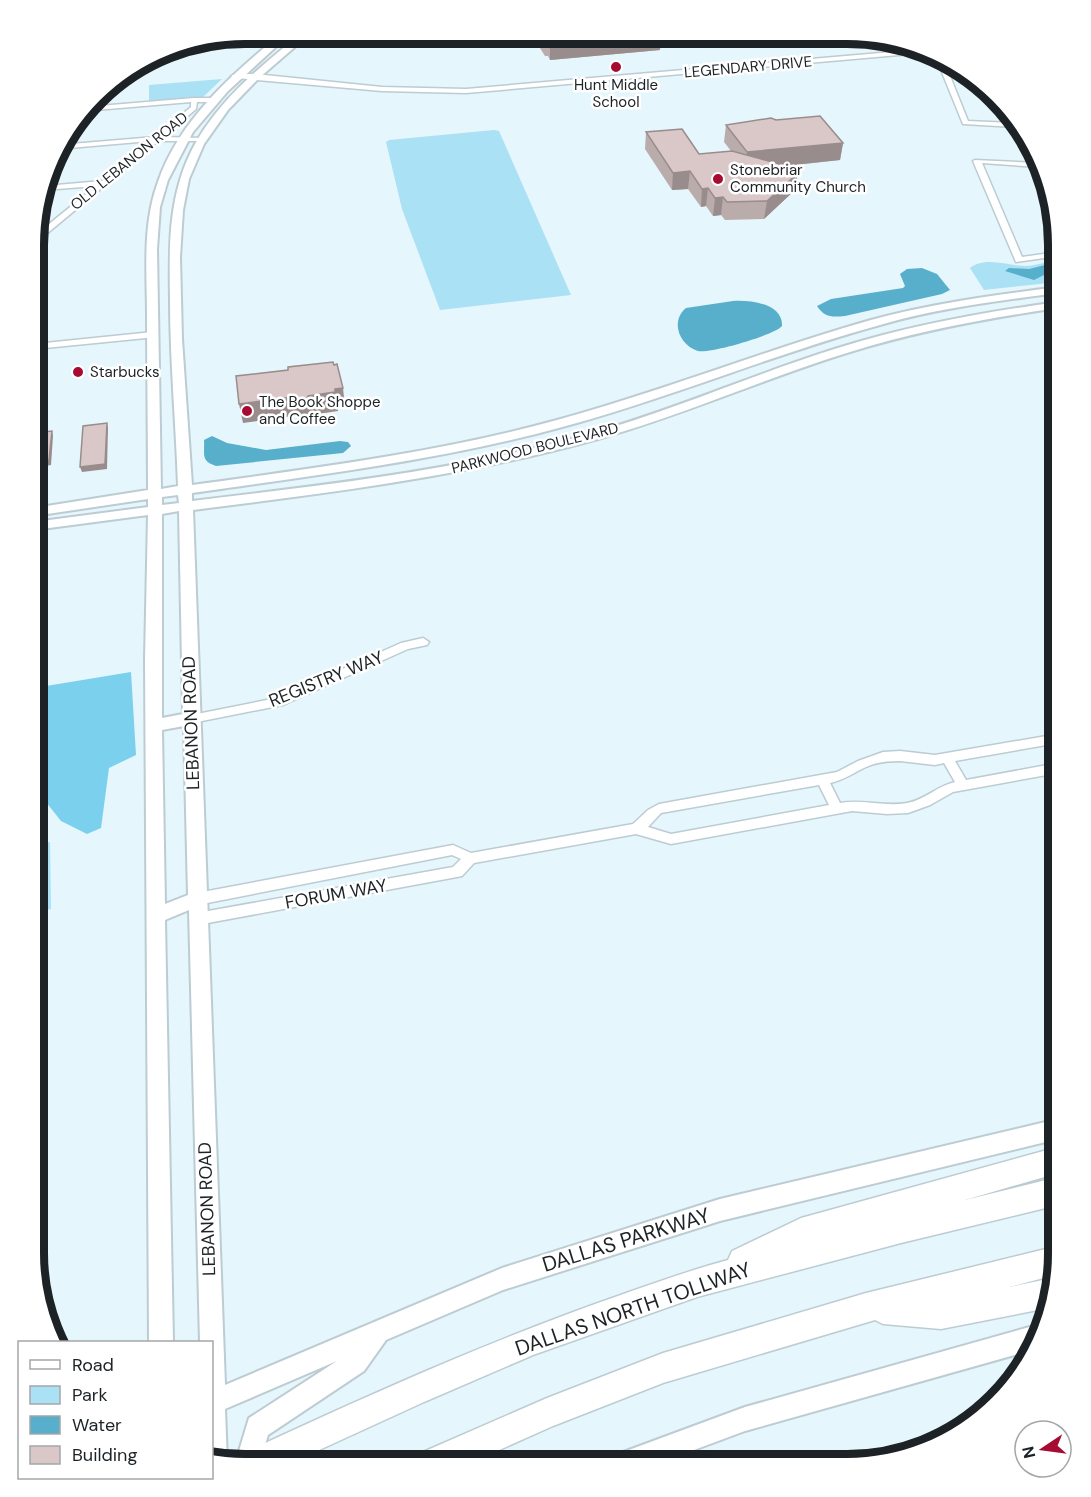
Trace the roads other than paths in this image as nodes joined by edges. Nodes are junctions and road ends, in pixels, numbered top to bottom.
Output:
1 (274, 44) edge
2 (294, 44) edge
3 (907, 53) edge
4 (946, 70) edge
5 (235, 76) junction
6 (253, 78) junction
7 (194, 100) junction
8 (214, 100) junction
9 (97, 108) edge
10 (1008, 125) edge
11 (159, 139) junction
12 (183, 139) junction
13 (202, 140) junction
14 (69, 146) edge
15 (1031, 164) edge
16 (102, 183) junction
17 (52, 187) edge
18 (45, 230) edge
19 (1048, 256) edge
20 (1048, 291) edge
21 (978, 301) junction
22 (1048, 307) edge
23 (992, 315) junction
24 (175, 332) junction
25 (153, 335) junction
26 (832, 336) junction
27 (44, 346) edge
28 (848, 350) junction
29 (700, 381) junction
30 (718, 395) junction
31 (185, 490) junction
32 (154, 494) junction
33 (185, 507) junction
34 (44, 510) edge
35 (155, 511) junction
36 (44, 525) edge
37 (423, 642) dead end
38 (192, 719) junction
39 (154, 725) junction
40 (1048, 740) edge
41 (947, 757) junction
42 (1047, 770) edge
43 (822, 780) junction
44 (963, 786) junction
45 (837, 808) junction
46 (636, 829) junction
47 (470, 858) junction
48 (197, 909) junction
49 (157, 915) junction
50 (1047, 1132) edge
51 (1047, 1164) edge
52 (1047, 1194) edge
53 (1047, 1263) edge
54 (697, 1283) junction
55 (1043, 1295) edge
56 (866, 1308) junction
57 (378, 1331) junction
58 (1028, 1339) edge
59 (161, 1341) edge
60 (211, 1341) edge
61 (213, 1403) edge
62 (215, 1451) edge
63 (251, 1454) edge
64 (276, 1454) edge
65 (454, 1454) edge
66 (651, 1454) edge

1 - 5 main road, LEBANON ROAD
2 - 6 main road, LEBANON ROAD
3 - 6 street, LEGENDARY DRIVE
4 - 10 street
5 - 6 street, LEGENDARY DRIVE
5 - 8 main road, LEBANON ROAD
6 - 13 main road, LEBANON ROAD
7 - 8 street
7 - 9 street
7 - 11 street, OLD LEBANON ROAD
8 - 12 main road, LEBANON ROAD
11 - 12 street
11 - 14 street
11 - 16 street, OLD LEBANON ROAD
12 - 13 street
12 - 25 main road, LEBANON ROAD
13 - 24 main road, LEBANON ROAD
15 - 19 street
16 - 17 street
16 - 18 street, OLD LEBANON ROAD
20 - 21 main road, PARKWOOD BOULEVARD
21 - 23 main road
21 - 26 main road, PARKWOOD BOULEVARD
22 - 23 main road, PARKWOOD BOULEVARD
23 - 28 main road, PARKWOOD BOULEVARD
24 - 25 main road
24 - 31 main road, LEBANON ROAD
25 - 27 street
25 - 32 main road, LEBANON ROAD
26 - 28 main road
26 - 29 main road, PARKWOOD BOULEVARD
28 - 30 main road, PARKWOOD BOULEVARD
29 - 30 main road
29 - 31 main road, PARKWOOD BOULEVARD
30 - 33 main road, PARKWOOD BOULEVARD
31 - 32 main road, PARKWOOD BOULEVARD
31 - 33 main road, LEBANON ROAD
32 - 34 main road, PARKWOOD BOULEVARD
32 - 35 main road, LEBANON ROAD
33 - 35 main road, PARKWOOD BOULEVARD
33 - 38 main road, LEBANON ROAD
35 - 36 main road, PARKWOOD BOULEVARD
35 - 39 main road, LEBANON ROAD
37 - 38 street, REGISTRY WAY
38 - 39 main road
38 - 48 main road, LEBANON ROAD
39 - 49 main road, LEBANON ROAD
40 - 41 street
41 - 43 street
41 - 44 street
42 - 44 street, FORUM WAY
43 - 45 street
43 - 46 street
44 - 45 street, FORUM WAY
45 - 46 street, FORUM WAY
46 - 47 street, FORUM WAY
47 - 48 street, FORUM WAY
47 - 48 street, FORUM WAY
48 - 49 main road
48 - 60 main road, LEBANON ROAD
49 - 59 main road, LEBANON ROAD
50 - 57 main road, DALLAS PARKWAY
51 - 54 highway
52 - 54 highway, DALLAS NORTH TOLLWAY
53 - 56 highway
54 - 64 highway, DALLAS NORTH TOLLWAY
55 - 56 highway
56 - 65 highway
57 - 61 main road, DALLAS PARKWAY
57 - 63 main road
58 - 66 main road
61 - 62 main road, LEBANON ROAD

